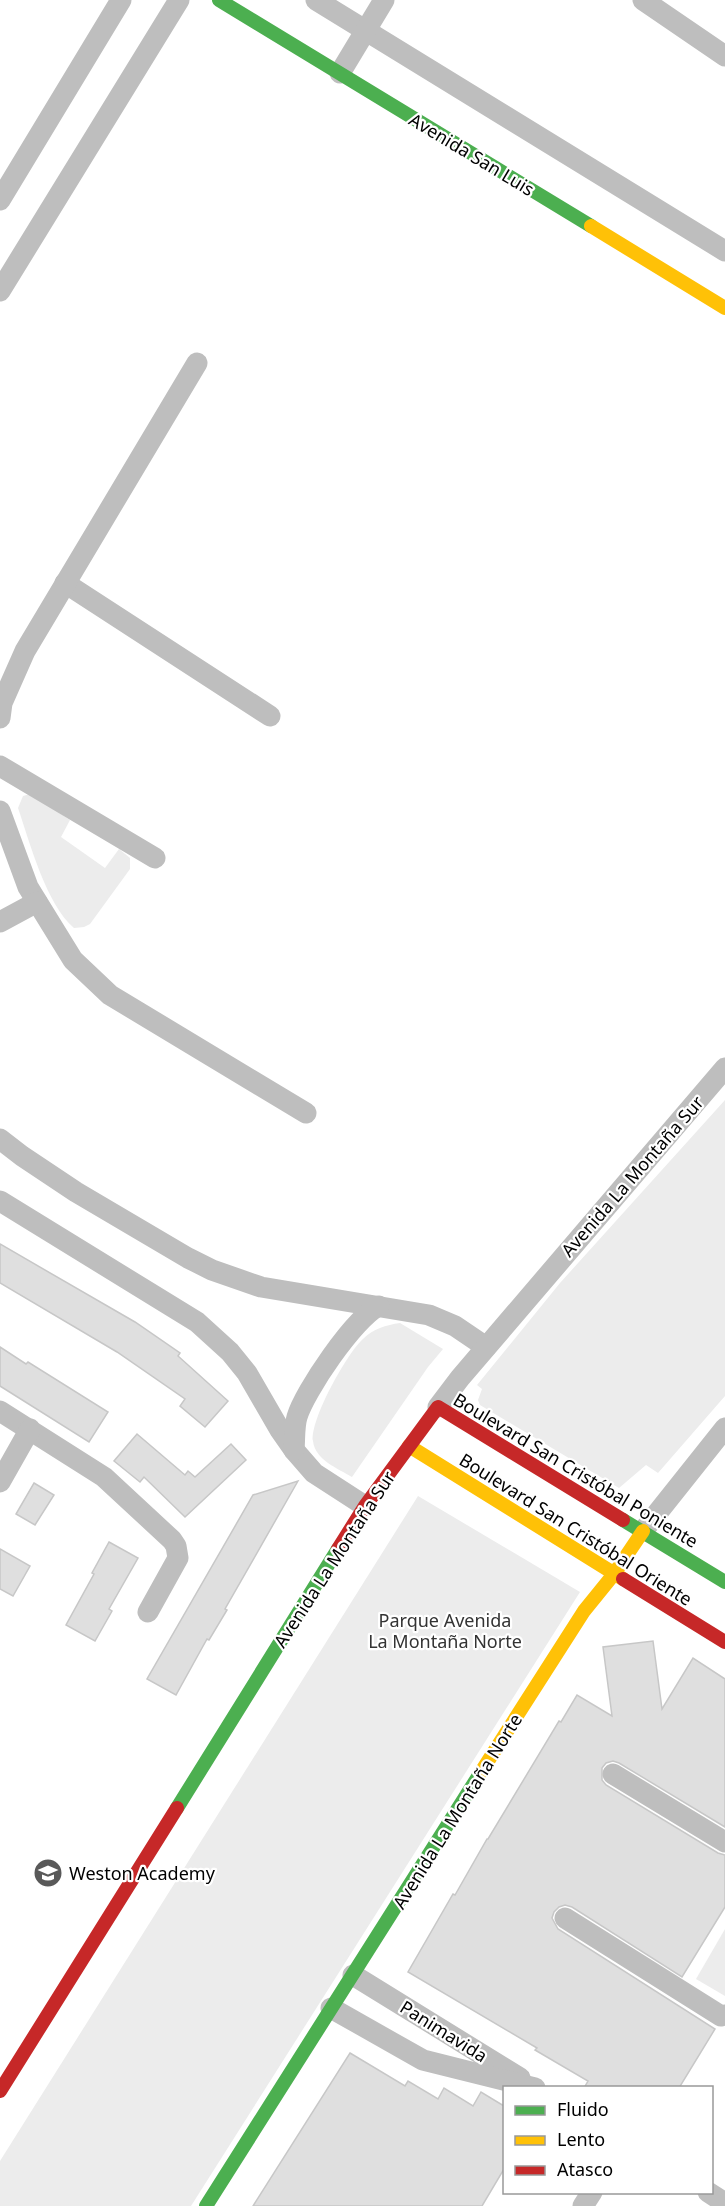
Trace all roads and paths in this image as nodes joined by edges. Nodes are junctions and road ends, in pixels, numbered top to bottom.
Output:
1 (121, 0) edge
2 (179, 0) edge
3 (219, 0) edge
4 (316, 0) edge
5 (384, 0) edge
6 (643, 0) edge
7 (366, 31) junction
8 (725, 56) edge
9 (340, 73) junction
10 (0, 200) edge
11 (725, 251) edge
12 (0, 291) edge
13 (725, 308) edge
14 (196, 363) dead end
15 (65, 583) junction
16 (270, 716) dead end
17 (0, 718) edge
18 (0, 766) edge
19 (0, 811) edge
20 (155, 858) dead end
21 (37, 902) junction
22 (0, 922) edge
23 (725, 1068) edge
24 (306, 1113) dead end
25 (0, 1139) edge
26 (0, 1201) edge
27 (378, 1306) junction
28 (486, 1347) junction
29 (438, 1407) junction
30 (0, 1411) edge
31 (725, 1428) edge
32 (30, 1429) junction
33 (409, 1446) junction
34 (294, 1450) junction
35 (0, 1482) edge
36 (365, 1506) junction
37 (643, 1531) junction
38 (614, 1574) junction
39 (725, 1582) edge
40 (148, 1612) dead end
41 (725, 1642) edge
42 (613, 1773) dead end
43 (725, 1842) edge
44 (565, 1918) dead end
45 (353, 1975) junction
46 (331, 2008) junction
47 (725, 2014) edge
48 (527, 2086) edge
49 (532, 2086) edge
50 (0, 2091) edge
51 (710, 2194) edge
52 (725, 2203) edge
53 (206, 2206) edge

1 - 10 street
2 - 12 street
3 - 9 street, Avenida San Luis
4 - 7 street
5 - 7 street
6 - 8 street
7 - 9 street
7 - 11 street
9 - 13 street, Avenida San Luis
14 - 15 street
15 - 16 street
15 - 17 street
18 - 20 street
19 - 21 street
21 - 22 street
21 - 24 street
23 - 28 street, Avenida La Montaña Sur
25 - 27 street
26 - 34 street
27 - 28 street
27 - 34 street
28 - 29 street, Avenida La Montaña Sur
29 - 33 street, Avenida La Montaña Sur
29 - 37 street, Boulevard San Cristóbal Poniente
30 - 32 street
31 - 37 street, Avenida La Montaña Norte
32 - 35 street
32 - 40 street
33 - 36 street, Avenida La Montaña Sur
33 - 38 street, Boulevard San Cristóbal Oriente
34 - 36 street
36 - 50 street, Avenida La Montaña Sur
37 - 38 street, Avenida La Montaña Norte
37 - 39 street, Boulevard San Cristóbal Poniente
38 - 41 street, Boulevard San Cristóbal Oriente
38 - 45 street, Avenida La Montaña Norte
42 - 43 street
44 - 47 street
45 - 46 street, Avenida La Montaña Norte
45 - 49 street, Panimavida
46 - 48 street, Panimavida
46 - 53 street, Avenida La Montaña Norte
51 - 52 street

